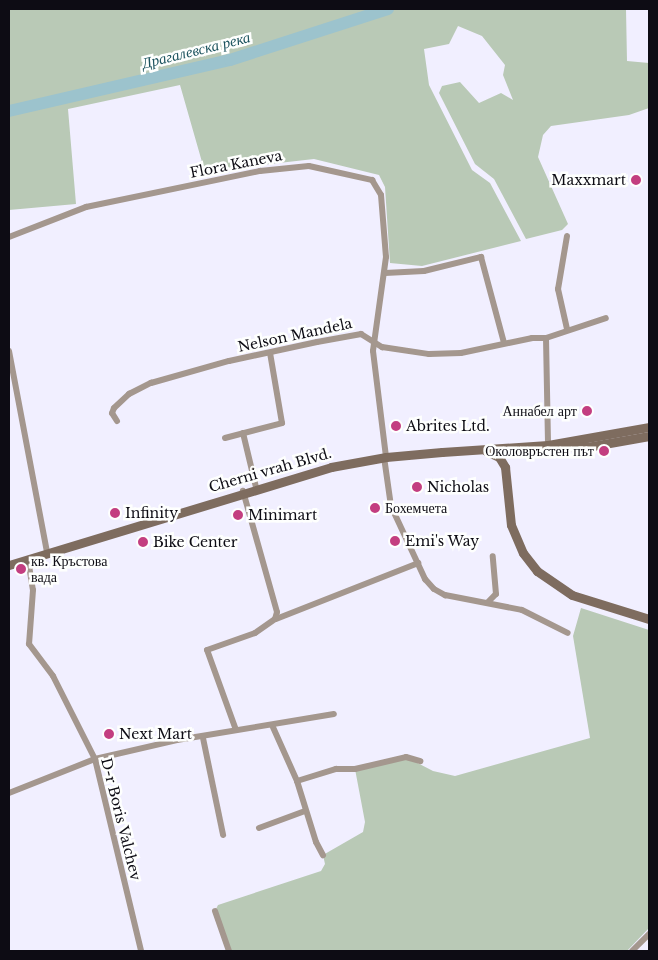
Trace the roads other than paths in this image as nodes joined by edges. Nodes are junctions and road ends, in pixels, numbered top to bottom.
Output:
1 (567, 236) dead end
2 (9, 237) edge
3 (384, 273) junction
4 (606, 318) dead end
5 (567, 329) junction
6 (546, 338) junction
7 (373, 340) junction
8 (504, 342) junction
9 (9, 351) edge
10 (270, 353) junction
11 (117, 421) dead end
12 (649, 427) edge
13 (243, 433) junction
14 (649, 436) edge
15 (225, 438) dead end
16 (548, 445) junction
17 (478, 450) junction
18 (385, 457) junction
19 (256, 487) junction
20 (243, 492) junction
21 (47, 553) junction
22 (492, 556) dead end
23 (28, 559) junction
24 (418, 563) junction
25 (9, 565) edge
26 (486, 603) junction
27 (276, 619) junction
28 (649, 619) edge
29 (568, 633) dead end
30 (334, 714) dead end
31 (272, 725) junction
32 (236, 730) junction
33 (203, 738) junction
34 (95, 759) junction
35 (420, 762) dead end
36 (297, 780) junction
37 (9, 793) edge
38 (305, 810) junction
39 (259, 828) dead end
40 (223, 835) dead end
41 (323, 855) dead end
42 (215, 911) dead end
43 (649, 934) edge
44 (141, 951) edge
45 (229, 951) edge
46 (632, 951) edge

1 - 5 street
2 - 3 street, Flora Kaneva
3 - 7 street, Flora Kaneva
3 - 8 street
4 - 5 street, Nelson Mandela
5 - 6 street, Nelson Mandela
6 - 8 street, Nelson Mandela
6 - 16 street
7 - 8 street, Nelson Mandela
7 - 10 street, Nelson Mandela
7 - 18 street, Flora Kaneva
9 - 21 street
10 - 11 street, Nelson Mandela
10 - 13 street
12 - 16 main road, Cherni vrah Blvd.
13 - 15 street
13 - 19 street
14 - 16 main road, Cherni vrah Blvd.
16 - 17 main road, Cherni vrah Blvd.
17 - 18 main road, Cherni vrah Blvd.
17 - 28 main road
18 - 19 main road, Cherni vrah Blvd.
18 - 24 street, Flora Kaneva
19 - 20 main road, Cherni vrah Blvd.
20 - 21 main road, Cherni vrah Blvd.
20 - 27 street
21 - 23 main road, Cherni vrah Blvd.
22 - 26 street
23 - 25 main road, Cherni vrah Blvd.
23 - 34 street, D-r Boris Valchev
24 - 26 street, Flora Kaneva
24 - 27 street
26 - 29 street, Flora Kaneva
27 - 32 street
30 - 31 street
31 - 32 street
31 - 36 street
32 - 33 street
33 - 34 street
33 - 40 street
34 - 37 street
34 - 44 street, D-r Boris Valchev
35 - 36 street
36 - 38 street
38 - 39 street
38 - 41 street
42 - 45 street
43 - 46 street

